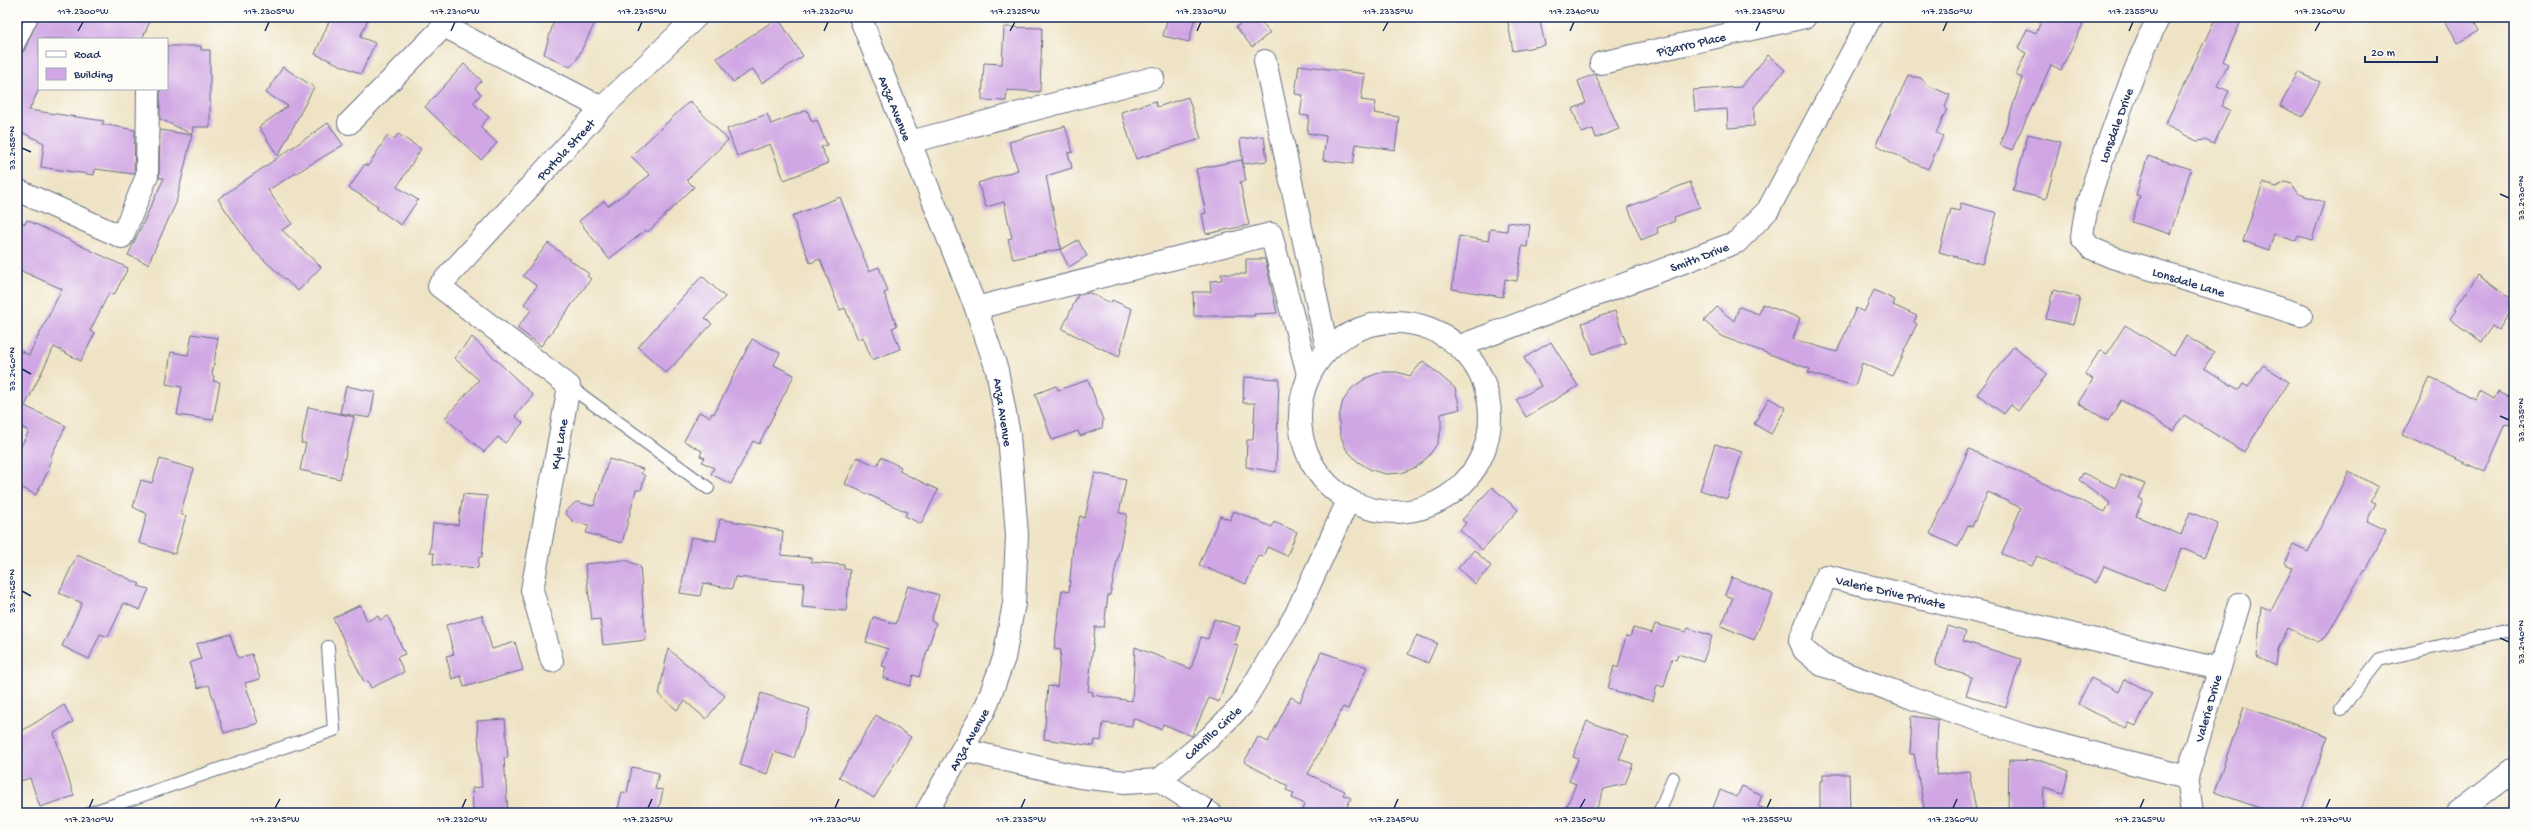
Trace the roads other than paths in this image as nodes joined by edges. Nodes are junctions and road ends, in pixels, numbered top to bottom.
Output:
1 (32, 17) edge
2 (696, 17) edge
3 (860, 17) edge
4 (1805, 17) edge
5 (1871, 17) edge
6 (2159, 17) edge
7 (17, 48) edge
8 (1265, 61) dead end
9 (1601, 63) dead end
10 (1153, 78) dead end
11 (148, 90) edge
12 (602, 108) junction
13 (349, 123) dead end
14 (910, 142) junction
15 (17, 190) edge
16 (2082, 238) joint
17 (976, 308) junction
18 (2300, 315) dead end
19 (1460, 346) junction
20 (1327, 348) junction
21 (1308, 374) junction
22 (569, 386) junction
23 (708, 488) dead end
24 (1348, 501) junction
25 (2239, 604) dead end
26 (2514, 628) edge
27 (328, 647) dead end
28 (552, 661) dead end
29 (2219, 669) junction
30 (2341, 710) dead end
31 (963, 750) junction
32 (2514, 769) edge
33 (2187, 777) junction
34 (1673, 778) dead end
35 (1158, 780) junction
36 (90, 813) edge
37 (926, 813) edge
38 (1210, 813) edge
39 (1659, 813) edge
40 (2192, 813) edge
41 (2457, 813) edge

1 - 7 lane
2 - 12 street, Portola Street
3 - 14 street, Anza Avenue
4 - 9 street, Pizarro Place
5 - 19 street, Smith Drive
6 - 16 street, Lonsdale Drive
8 - 20 street
10 - 14 street
11 - 15 street
12 - 13 street
12 - 22 street, Portola Street
14 - 17 street, Anza Avenue
16 - 18 street, Lonsdale Lane
17 - 21 street
17 - 31 street, Anza Avenue
19 - 20 street
19 - 24 street
20 - 21 street
21 - 24 street
22 - 23 lane
22 - 28 street, Kyle Lane
24 - 35 street, Cabrillo Circle
25 - 29 street, Valerie Drive
26 - 30 lane
27 - 36 lane
29 - 33 street, Valerie Drive
29 - 33 street, Valerie Drive Private
31 - 35 street
31 - 37 street, Anza Avenue
32 - 41 street
33 - 40 street, Valerie Drive
34 - 39 lane
35 - 38 street

